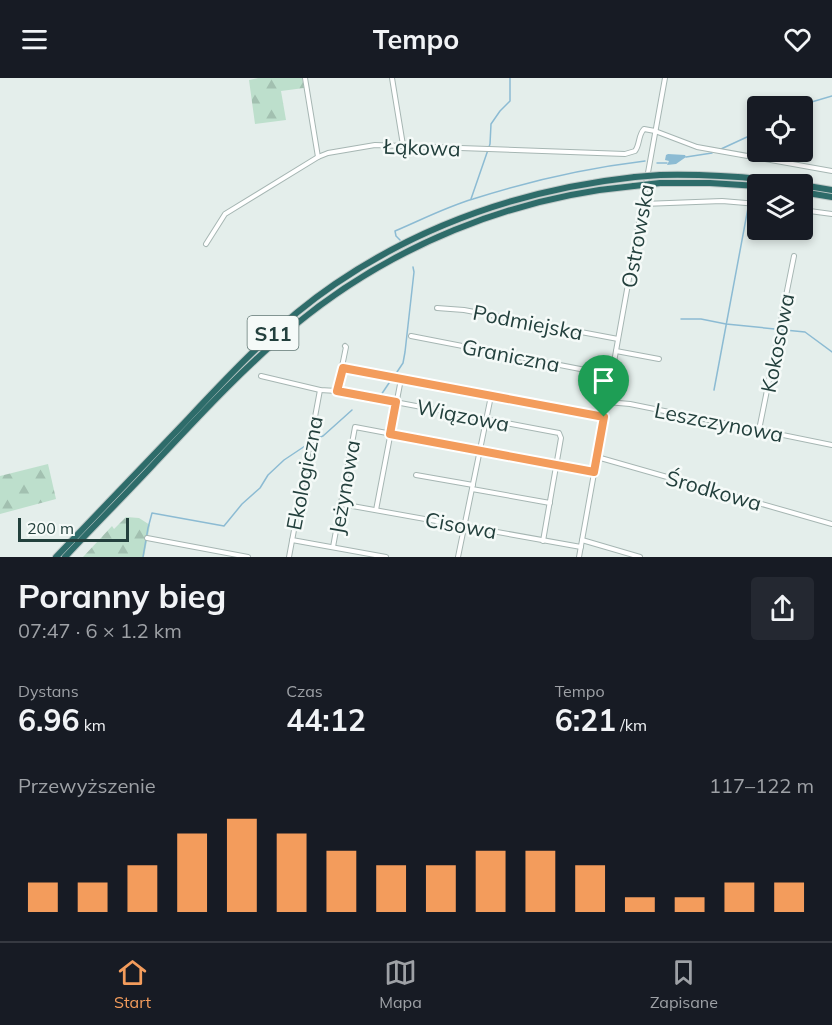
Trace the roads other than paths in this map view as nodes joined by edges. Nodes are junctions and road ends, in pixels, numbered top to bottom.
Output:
1 (305, 78) edge
2 (392, 78) edge
3 (665, 78) edge
4 (655, 131) junction
5 (403, 146) junction
6 (318, 157) junction
7 (832, 171) edge
8 (747, 178) edge
9 (747, 185) edge
10 (813, 187) edge
11 (832, 190) edge
12 (813, 194) edge
13 (832, 197) edge
14 (747, 203) edge
15 (643, 204) junction
16 (813, 211) edge
17 (832, 214) edge
18 (206, 244) dead end
19 (794, 256) dead end
20 (437, 308) dead end
21 (411, 336) dead end
22 (618, 339) junction
23 (345, 346) dead end
24 (616, 351) junction
25 (659, 359) dead end
26 (343, 368) junction
27 (611, 375) junction
28 (261, 376) dead end
29 (400, 379) junction
30 (320, 390) junction
31 (337, 391) junction
32 (491, 396) junction
33 (396, 402) junction
34 (606, 402) junction
35 (604, 417) junction
36 (486, 420) junction
37 (759, 430) junction
38 (390, 434) junction
39 (832, 445) edge
40 (479, 451) junction
41 (597, 457) junction
42 (556, 465) junction
43 (594, 472) junction
44 (416, 475) dead end
45 (472, 487) junction
46 (550, 503) junction
47 (341, 504) junction
48 (376, 510) junction
49 (832, 524) edge
50 (465, 526) junction
51 (147, 538) dead end
52 (292, 540) junction
53 (543, 540) junction
54 (582, 540) junction
55 (333, 547) junction
56 (581, 547) junction
57 (56, 557) edge
58 (65, 557) edge
59 (248, 557) edge
60 (289, 557) edge
61 (386, 557) edge
62 (458, 557) edge
63 (579, 557) edge
64 (640, 557) edge

1 - 6 street
2 - 5 street
3 - 4 street, Ostrowska
4 - 5 street, Łąkowa
4 - 7 street
4 - 15 street, Ostrowska
5 - 6 street, Łąkowa
6 - 18 street, Łąkowa
8 - 57 highway, S11, bridge
9 - 58 highway, S11, bridge
10 - 11 highway, S11
12 - 13 highway
14 - 15 street
15 - 22 street, Ostrowska
16 - 17 street
19 - 37 street, Kokosowa
20 - 22 street, Podmiejska
21 - 27 street, Graniczna
22 - 24 street, Ostrowska
23 - 26 street
24 - 25 street
24 - 27 street, Ostrowska
26 - 29 street
26 - 31 street
27 - 34 street, Ostrowska
28 - 30 street, Wiązowa
29 - 32 street
29 - 33 street
30 - 31 street, Wiązowa
30 - 52 street, Ekologiczna
31 - 33 street, Wiązowa
32 - 35 street
32 - 36 street
33 - 36 street, Wiązowa
33 - 38 street
34 - 35 street, Ostrowska
34 - 37 street, Leszczynowa
35 - 41 street, Ostrowska
36 - 40 street
36 - 42 street, Wiązowa
37 - 39 street, Leszczynowa
38 - 40 street
38 - 47 street, Jeżynowa
38 - 48 street
40 - 42 street
40 - 45 street
41 - 43 street, Ostrowska
41 - 49 street, Środkowa
42 - 43 street
42 - 46 street
43 - 54 street, Ostrowska
44 - 45 street
45 - 46 street
45 - 50 street
46 - 53 street
47 - 48 street, Cisowa
47 - 55 street, Jeżynowa
48 - 50 street, Cisowa
50 - 53 street, Cisowa
50 - 62 street
51 - 59 street
52 - 55 street
52 - 60 street, Ekologiczna
53 - 56 street, Cisowa
54 - 56 street, Ostrowska
54 - 64 street
55 - 61 street
56 - 63 street, Ostrowska

